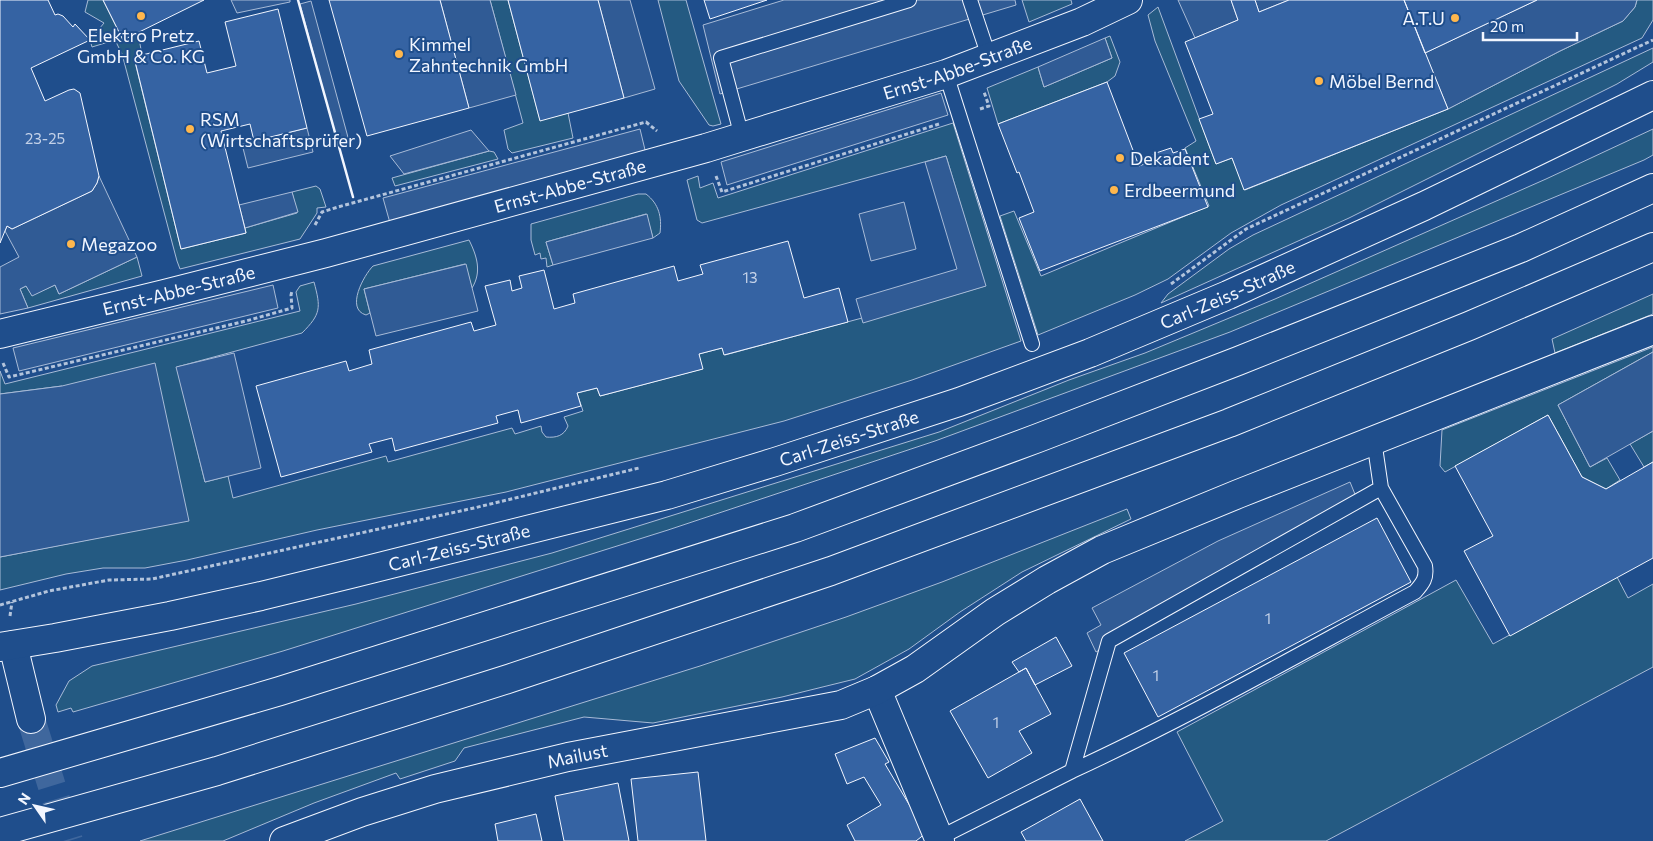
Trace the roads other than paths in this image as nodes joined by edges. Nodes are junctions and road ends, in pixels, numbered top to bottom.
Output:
1 (909, 0) edge
2 (970, 0) edge
3 (1128, 0) edge
4 (989, 57) junction
5 (946, 74) junction
6 (1653, 95) edge
7 (742, 137) junction
8 (1653, 188) edge
9 (1653, 247) edge
10 (1653, 330) edge
11 (0, 334) edge
12 (1032, 344) dead end
13 (1374, 440) junction
14 (1381, 488) junction
15 (6, 646) edge
16 (877, 690) junction
17 (31, 719) tunnel mouth
18 (1072, 772) junction
19 (0, 774) edge
20 (0, 832) edge
21 (940, 840) edge
22 (284, 841) edge

1 - 7 lane
2 - 4 lane
3 - 4 main road, Ernst-Abbe-Straße
4 - 5 main road, Ernst-Abbe-Straße
5 - 7 main road, Ernst-Abbe-Straße
5 - 12 lane
6 - 15 main road, Carl-Zeiss-Straße
7 - 11 main road, Ernst-Abbe-Straße
8 - 19 main road
9 - 20 main road
10 - 13 main road, Mailust
13 - 14 lane
13 - 16 main road, Mailust
14 - 18 lane
14 - 18 lane
15 - 17 main road
16 - 21 main road
16 - 22 main road, Mailust
18 - 21 lane

